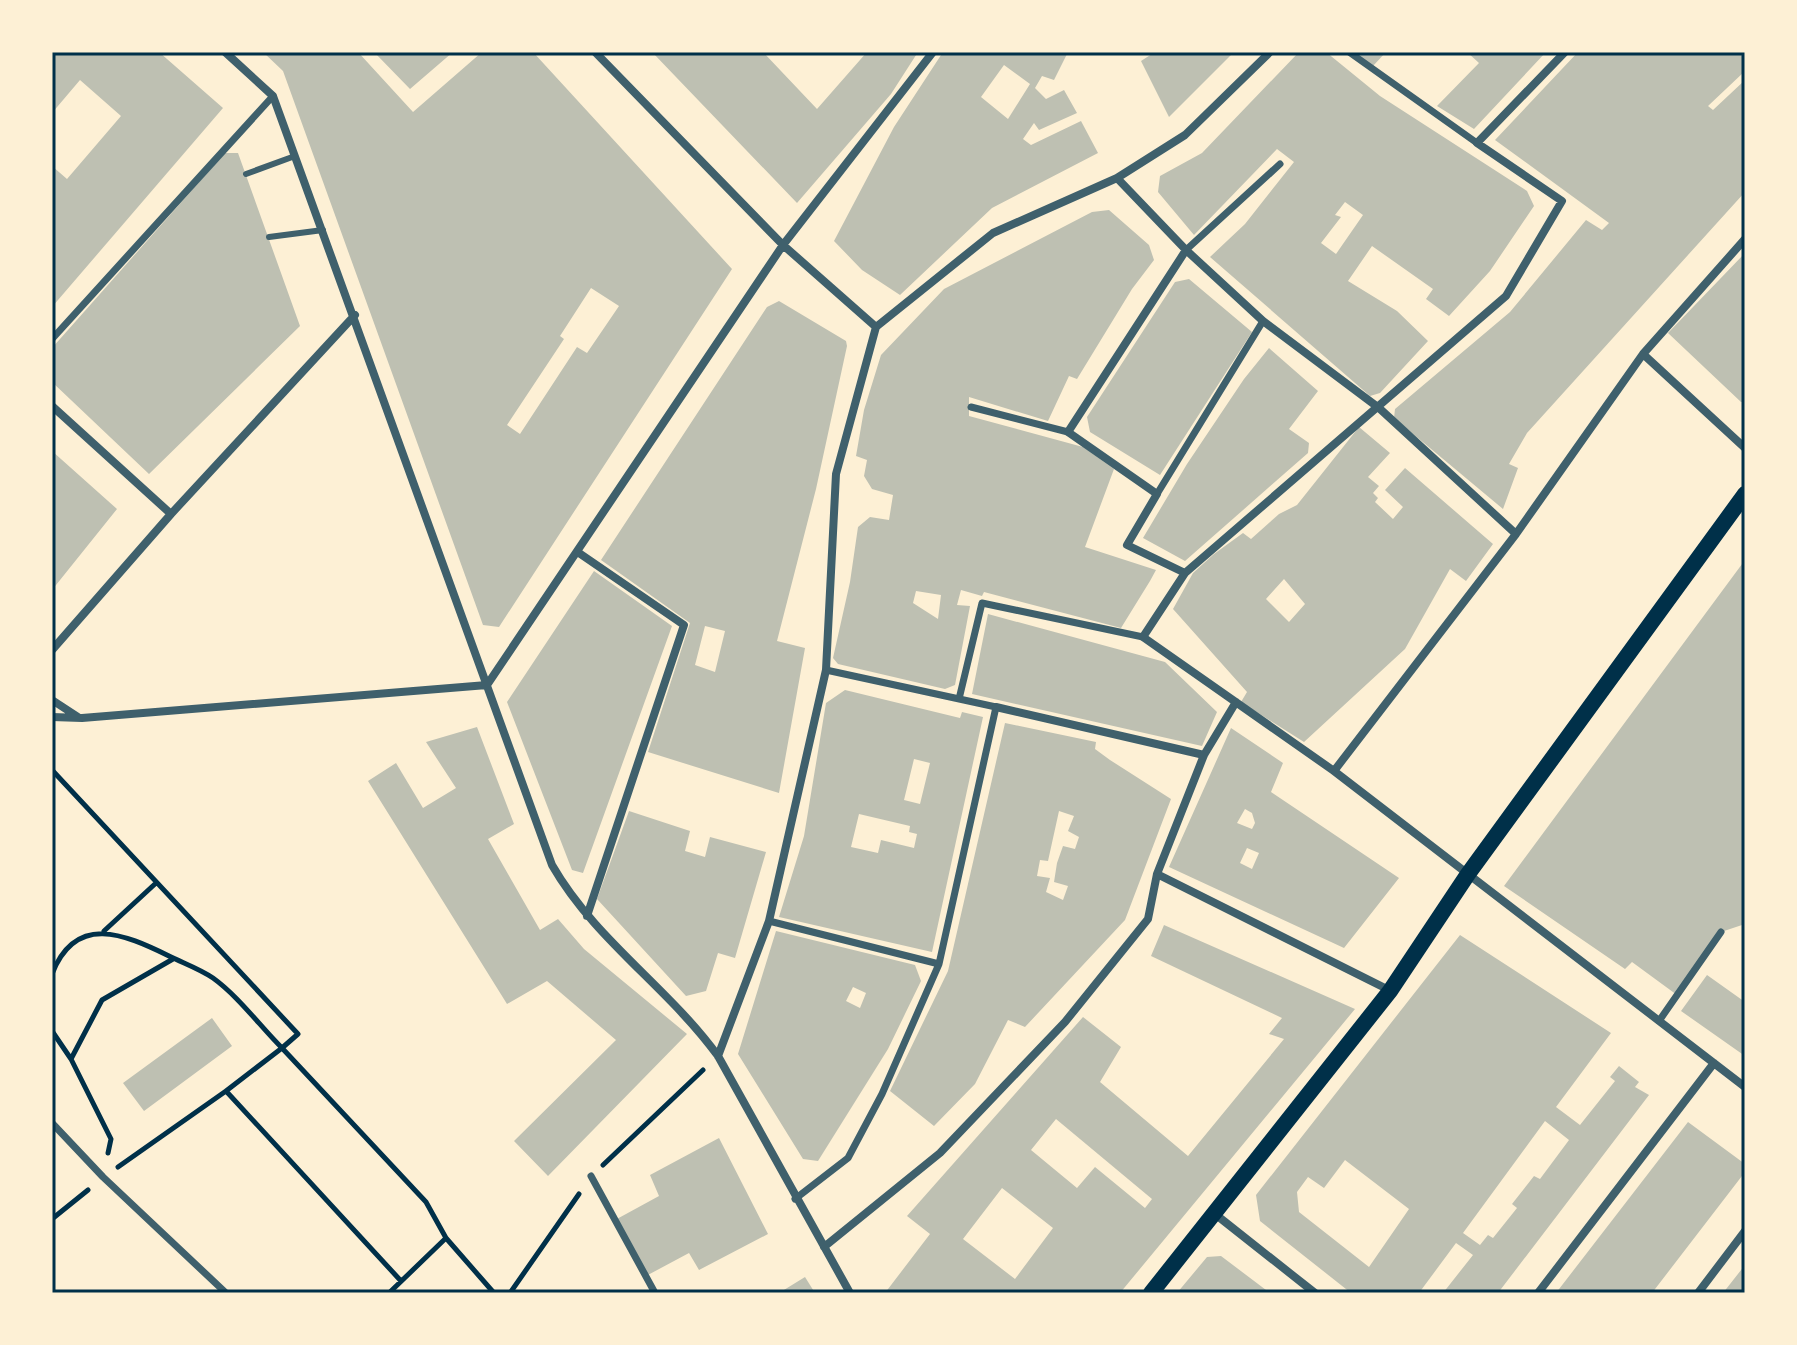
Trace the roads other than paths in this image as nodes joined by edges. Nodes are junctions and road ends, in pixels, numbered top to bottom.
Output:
1 (225, 52) edge
2 (595, 52) edge
3 (933, 52) edge
4 (1270, 52) edge
5 (1349, 52) edge
6 (1565, 52) edge
7 (273, 96) junction
8 (1477, 143) junction
9 (295, 156) junction
10 (1280, 164) dead end
11 (246, 174) dead end
12 (1117, 178) junction
13 (323, 230) junction
14 (269, 237) dead end
15 (1745, 239) edge
16 (783, 245) junction
17 (1186, 250) junction
18 (355, 315) junction
19 (1263, 321) junction
20 (876, 327) junction
21 (52, 339) edge
22 (1643, 354) junction
23 (52, 406) edge
24 (971, 407) dead end
25 (1379, 408) junction
26 (1068, 432) junction
27 (1745, 448) edge
28 (1157, 494) junction
29 (1745, 494) edge
30 (171, 514) junction
31 (1516, 534) junction
32 (579, 553) junction
33 (1185, 573) junction
34 (1143, 637) junction
35 (52, 650) edge
36 (826, 670) junction
37 (487, 685) junction
38 (959, 699) junction
39 (52, 700) edge
40 (1236, 702) junction
41 (996, 707) junction
42 (52, 717) edge
43 (82, 718) junction
44 (1204, 755) junction
45 (1334, 771) junction
46 (1157, 874) junction
47 (1468, 874) junction
48 (587, 916) junction
49 (769, 921) junction
50 (1721, 932) dead end
51 (939, 964) junction
52 (1390, 991) junction
53 (1659, 1021) junction
54 (718, 1056) junction
55 (1714, 1063) junction
56 (1745, 1087) edge
57 (52, 1123) edge
58 (591, 1176) dead end
59 (795, 1199) junction
60 (1215, 1214) junction
61 (1745, 1231) edge
62 (824, 1247) junction
63 (226, 1293) edge
64 (655, 1293) edge
65 (850, 1293) edge
66 (1151, 1293) edge
67 (1315, 1293) edge
68 (1538, 1293) edge
69 (1698, 1293) edge

1 - 7 street
2 - 16 street
3 - 16 street
4 - 12 street
5 - 8 street
6 - 8 street
7 - 9 street
7 - 21 street
8 - 25 street
9 - 11 lane
9 - 13 street
10 - 17 street
12 - 17 street
12 - 20 street
13 - 14 lane
13 - 18 street
15 - 22 street
16 - 20 street
16 - 32 street
17 - 19 street
17 - 26 street
18 - 30 street
18 - 37 street
19 - 25 street
19 - 28 street
20 - 36 street
22 - 27 street
22 - 31 street
23 - 30 street
24 - 26 street
25 - 31 street
25 - 33 street
26 - 28 street
28 - 33 street
29 - 47 main road
30 - 35 street
31 - 45 street
32 - 37 street
32 - 48 street
33 - 34 street
34 - 38 street
34 - 40 street
36 - 38 street
36 - 49 street
37 - 43 street
37 - 48 street
38 - 41 street
39 - 43 street
40 - 44 street
40 - 45 street
41 - 44 street
41 - 51 street
42 - 43 street
44 - 46 street
45 - 47 street
46 - 52 street
46 - 62 street
47 - 52 main road
47 - 53 street
48 - 54 street
49 - 51 street
49 - 54 street
50 - 53 street
51 - 59 street
52 - 60 main road
53 - 55 street
54 - 59 street
55 - 56 street
55 - 68 street
57 - 63 street
58 - 64 street
59 - 62 street
60 - 66 main road
60 - 67 street
61 - 69 street
62 - 65 street

